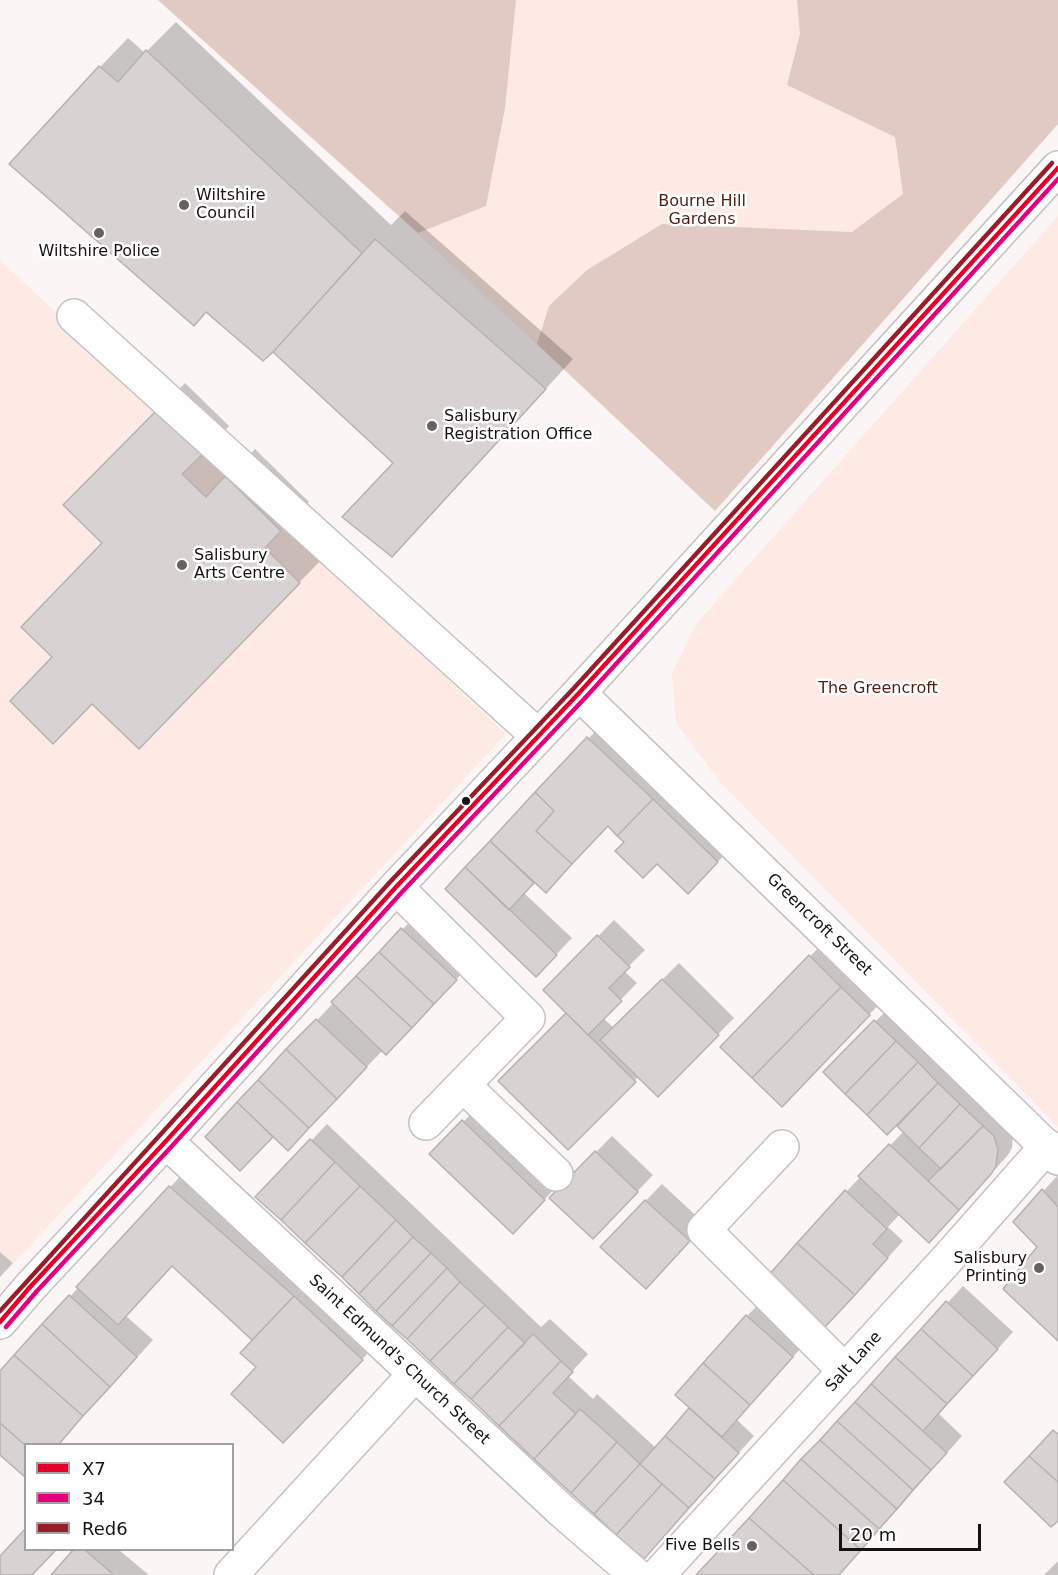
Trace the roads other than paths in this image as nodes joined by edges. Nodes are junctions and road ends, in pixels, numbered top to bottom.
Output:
1 (1058, 168) edge
2 (74, 316) dead end
3 (579, 693) junction
4 (538, 736) junction
5 (396, 887) junction
6 (463, 1084) junction
7 (426, 1124) dead end
8 (166, 1141) junction
9 (782, 1147) dead end
10 (1053, 1152) edge
11 (556, 1173) dead end
12 (0, 1322) edge
13 (845, 1371) junction
14 (415, 1374) junction
15 (231, 1575) edge
16 (636, 1575) edge
17 (657, 1575) edge

1 - 3 street
2 - 4 street
3 - 4 street
3 - 10 street, Greencroft Street
4 - 5 street
5 - 6 street
5 - 8 street
6 - 7 street
6 - 11 street
8 - 12 street
8 - 14 street, Saint Edmund's Church Street
9 - 13 street
10 - 13 street, Salt Lane
13 - 17 street, Salt Lane
14 - 15 street
14 - 16 street, Saint Edmund's Church Street

